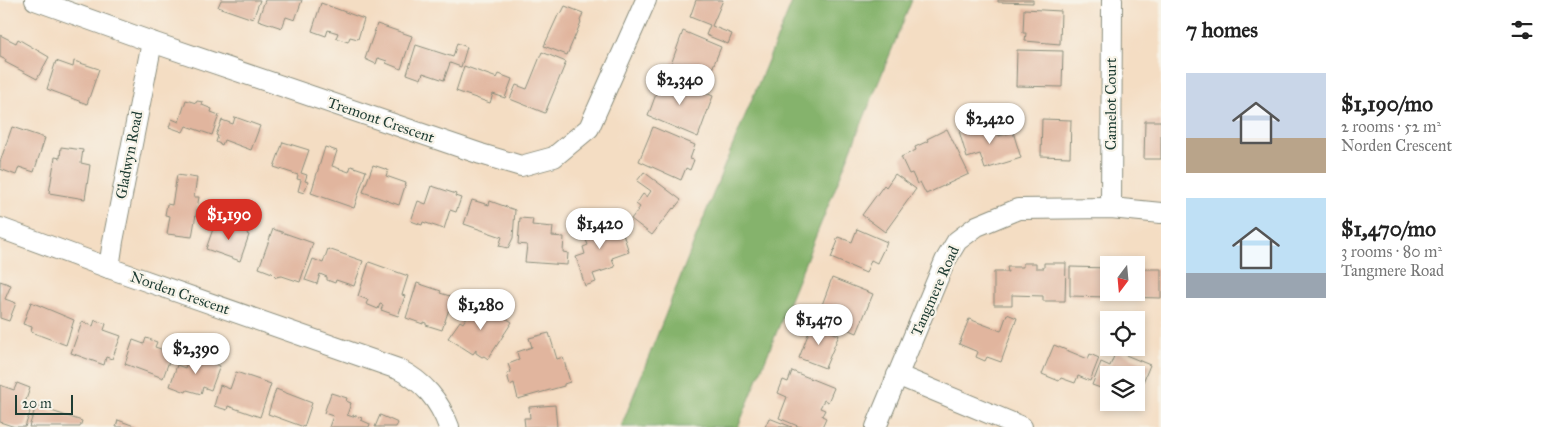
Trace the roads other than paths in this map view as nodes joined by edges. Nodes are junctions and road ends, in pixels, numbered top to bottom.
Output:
1 (36, 0) edge
2 (646, 0) edge
3 (1112, 0) edge
4 (152, 42) junction
5 (1111, 208) junction
6 (1161, 213) edge
7 (0, 228) edge
8 (109, 268) junction
9 (897, 375) junction
10 (450, 427) edge
11 (876, 427) edge
12 (1022, 427) edge

1 - 4 street, Tremont Crescent
2 - 4 street, Tremont Crescent
3 - 5 street, Camelot Court
4 - 8 street, Gladwyn Road
5 - 6 street, Tangmere Road
5 - 9 street, Tangmere Road
7 - 8 street, Norden Crescent
8 - 10 street, Norden Crescent
9 - 11 street, Tangmere Road
9 - 12 street

